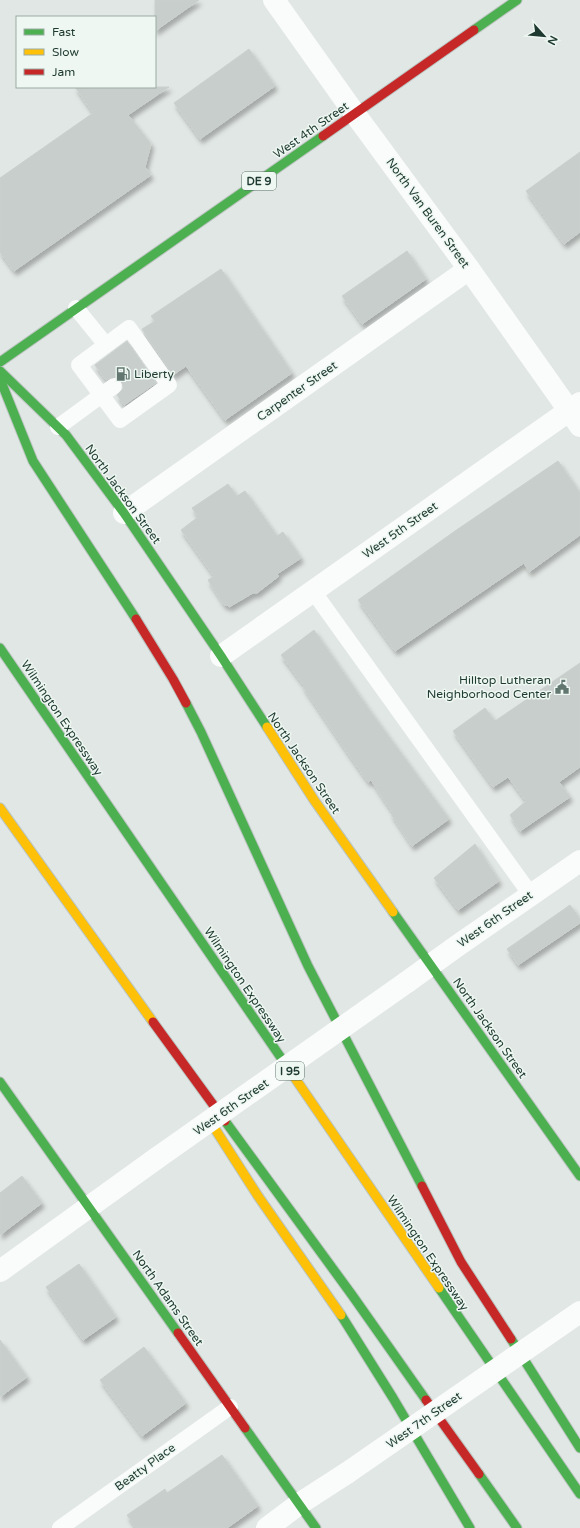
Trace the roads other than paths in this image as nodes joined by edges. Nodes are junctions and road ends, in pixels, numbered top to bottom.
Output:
1 (274, 0) edge
2 (517, 0) edge
3 (355, 114) junction
4 (469, 269) junction
5 (76, 308) junction
6 (106, 345) junction
7 (0, 362) edge
8 (0, 371) edge
9 (0, 379) edge
10 (114, 386) dead end
11 (101, 395) junction
12 (576, 414) edge
13 (58, 427) junction
14 (124, 513) junction
15 (313, 591) junction
16 (0, 648) edge
17 (220, 656) junction
18 (0, 808) edge
19 (580, 861) edge
20 (531, 895) junction
21 (431, 964) junction
22 (142, 1009) junction
23 (0, 1082) edge
24 (188, 1085) dead end
25 (204, 1112) dead end
26 (580, 1176) edge
27 (89, 1207) junction
28 (0, 1271) edge
29 (580, 1312) edge
30 (230, 1407) junction
31 (580, 1448) edge
32 (580, 1494) edge
33 (299, 1504) junction
34 (60, 1528) edge
35 (267, 1528) edge
36 (316, 1528) edge
37 (470, 1528) edge
38 (517, 1528) edge

1 - 3 street, North Van Buren Street
2 - 3 main road, West 4th Street / DE 9
3 - 4 street, North Van Buren Street
3 - 5 main road, West 4th Street / DE 9
4 - 12 street, North Van Buren Street
4 - 14 street, Carpenter Street
5 - 6 lane
5 - 7 main road, West 4th Street / DE 9
6 - 11 lane
6 - 11 lane
8 - 13 main road, North Jackson Street
9 - 31 main road
10 - 11 lane
11 - 13 lane
12 - 15 street, West 5th Street
13 - 14 main road, North Jackson Street
14 - 17 main road, North Jackson Street
15 - 17 street, West 5th Street
15 - 20 lane
16 - 32 main road, Wilmington Expressway / I 95
17 - 21 main road, North Jackson Street
18 - 22 main road
19 - 20 street, West 6th Street
20 - 21 street, West 6th Street
21 - 26 main road, North Jackson Street
21 - 27 street, West 6th Street, bridge
22 - 24 main road
22 - 38 main road
23 - 27 main road, North Adams Street
25 - 37 main road
27 - 28 street, West 6th Street
27 - 30 main road, North Adams Street
29 - 33 street, West 7th Street, bridge
30 - 33 main road, North Adams Street
30 - 34 lane, Beatty Place
33 - 35 street, West 7th Street
33 - 36 main road, North Adams Street

